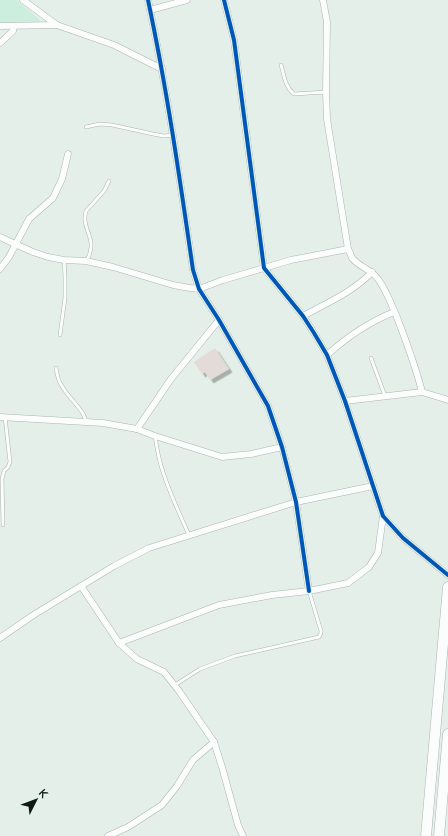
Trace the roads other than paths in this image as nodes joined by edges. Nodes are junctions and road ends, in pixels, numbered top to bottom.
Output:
1 (23, 0) edge
2 (148, 0) edge
3 (187, 0) edge
4 (224, 0) edge
5 (324, 0) edge
6 (150, 10) junction
7 (57, 25) junction
8 (0, 26) edge
9 (14, 26) junction
10 (0, 43) edge
11 (281, 65) dead end
12 (162, 69) junction
13 (326, 92) junction
14 (86, 127) dead end
15 (173, 135) junction
16 (68, 154) dead end
17 (109, 181) dead end
18 (0, 236) edge
19 (15, 244) junction
20 (348, 250) junction
21 (64, 260) junction
22 (86, 261) junction
23 (264, 268) junction
24 (0, 269) edge
25 (372, 272) junction
26 (199, 289) junction
27 (394, 312) junction
28 (303, 316) junction
29 (220, 320) junction
30 (60, 335) dead end
31 (327, 355) junction
32 (371, 358) dead end
33 (56, 368) dead end
34 (422, 392) junction
35 (386, 396) junction
36 (448, 400) edge
37 (345, 401) junction
38 (3, 417) edge
39 (86, 423) junction
40 (137, 429) junction
41 (155, 436) junction
42 (282, 447) junction
43 (373, 486) junction
44 (296, 502) junction
45 (383, 516) junction
46 (3, 525) dead end
47 (189, 535) junction
48 (448, 576) edge
49 (81, 586) junction
50 (448, 587) edge
51 (308, 590) junction
52 (0, 638) edge
53 (119, 643) junction
54 (175, 685) junction
55 (448, 734) edge
56 (214, 742) junction
57 (447, 761) edge
58 (108, 836) edge
59 (243, 836) edge
60 (426, 836) edge
61 (439, 836) edge

1 - 7 street
2 - 6 street
3 - 6 street
4 - 23 street
5 - 13 street
6 - 12 street
7 - 9 street
7 - 12 street
8 - 9 street
9 - 10 street
11 - 13 lane
12 - 15 street
13 - 20 street
14 - 15 lane
15 - 26 street
16 - 19 street
17 - 22 lane
18 - 19 street
19 - 21 street
19 - 24 street
20 - 23 street
20 - 25 street
21 - 22 street
21 - 30 lane
22 - 26 street
23 - 26 street
23 - 28 street
25 - 27 street
25 - 28 street
26 - 29 street
27 - 31 street
27 - 34 street
28 - 31 street
29 - 40 street
29 - 42 street
31 - 37 street
32 - 35 lane
33 - 39 lane
34 - 35 street
34 - 36 street
35 - 37 street
37 - 43 street
38 - 39 street
38 - 46 lane
39 - 40 street
40 - 41 street
41 - 42 street
41 - 47 lane
42 - 44 street
43 - 44 street
43 - 45 street
44 - 47 street
44 - 51 street
45 - 48 street
45 - 51 street
47 - 49 street
49 - 52 street
49 - 53 street
50 - 60 main road
51 - 53 street
51 - 54 lane
53 - 54 street
54 - 56 street
55 - 57 main road
56 - 58 street
56 - 59 street
57 - 61 main road

